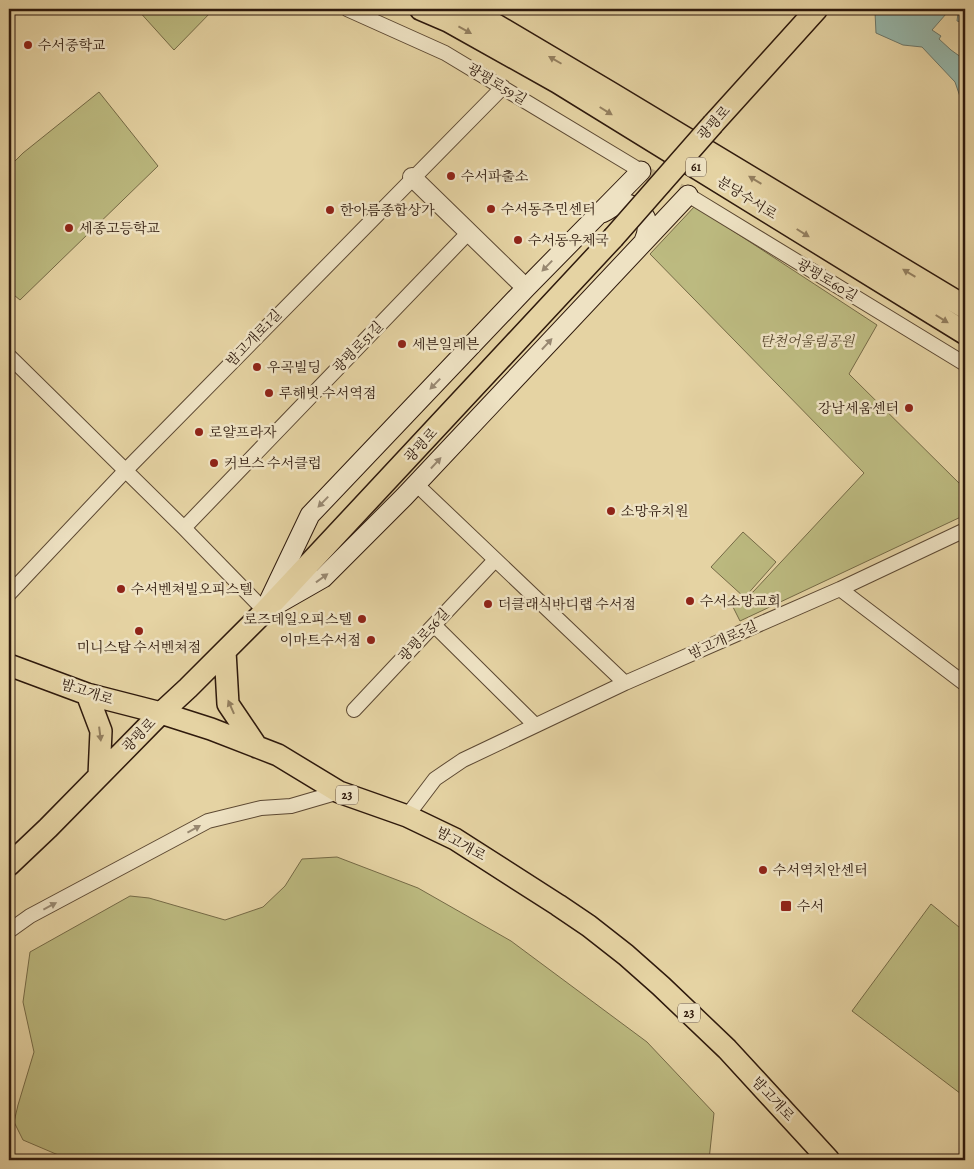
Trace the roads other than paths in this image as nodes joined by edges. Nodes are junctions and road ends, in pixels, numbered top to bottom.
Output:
1 (347, 9) edge
2 (421, 9) edge
3 (463, 9) edge
4 (817, 9) edge
5 (503, 87) junction
6 (641, 171) joint
7 (412, 177) junction
8 (688, 195) joint
9 (593, 218) junction
10 (469, 232) junction
11 (644, 241) junction
12 (526, 288) junction
13 (965, 307) edge
14 (965, 333) edge
15 (9, 356) edge
16 (965, 364) edge
17 (126, 470) junction
18 (416, 484) junction
19 (184, 528) junction
20 (965, 530) edge
21 (495, 560) junction
22 (840, 589) junction
23 (9, 594) edge
24 (265, 611) junction
25 (434, 625) junction
26 (225, 651) junction
27 (9, 665) edge
28 (625, 683) junction
29 (965, 684) edge
30 (87, 694) junction
31 (354, 710) dead end
32 (161, 713) junction
33 (535, 725) junction
34 (257, 747) junction
35 (99, 776) junction
36 (339, 792) junction
37 (407, 816) junction
38 (9, 866) edge
39 (9, 931) edge
40 (829, 1160) edge

1 - 5 street, 광평로59길
2 -> 14 highway, 분당수서로 / 61
13 -> 3 highway, 분당수서로 / 61
4 - 24 main road, 광평로, bridge
5 - 6 street, 광평로59길
5 - 7 street, 밤고개로1길
6 - 9 main road
7 - 10 street
7 - 17 street, 밤고개로1길
8 - 11 main road
8 - 16 street, 광평로60길
9 - 11 main road
9 -> 12 main road
10 - 12 street
10 - 19 street, 광평로51길
18 -> 11 main road
12 -> 24 main road
15 - 17 street
17 - 19 street
17 - 23 street, 밤고개로1길
18 - 21 street
24 -> 18 main road
19 - 24 street
20 - 22 street, 밤고개로5길
21 - 25 street, 광평로56길
21 - 28 street
22 - 28 street, 밤고개로5길
22 - 29 street
24 - 26 main road, 광평로
25 - 31 street, 광평로56길
25 - 33 street
26 - 32 main road, 광평로
34 -> 26 main road
27 - 30 main road, 밤고개로 / 23
28 - 33 street, 밤고개로5길
30 - 32 main road, 밤고개로 / 23
30 -> 35 main road
32 - 34 main road, 밤고개로 / 23
32 - 35 main road, 광평로
33 - 37 street, 밤고개로5길
34 - 36 main road, 밤고개로 / 23
35 - 38 main road, 광평로
36 - 37 main road, 밤고개로 / 23
39 -> 36 street
37 - 40 main road, 밤고개로 / 23

